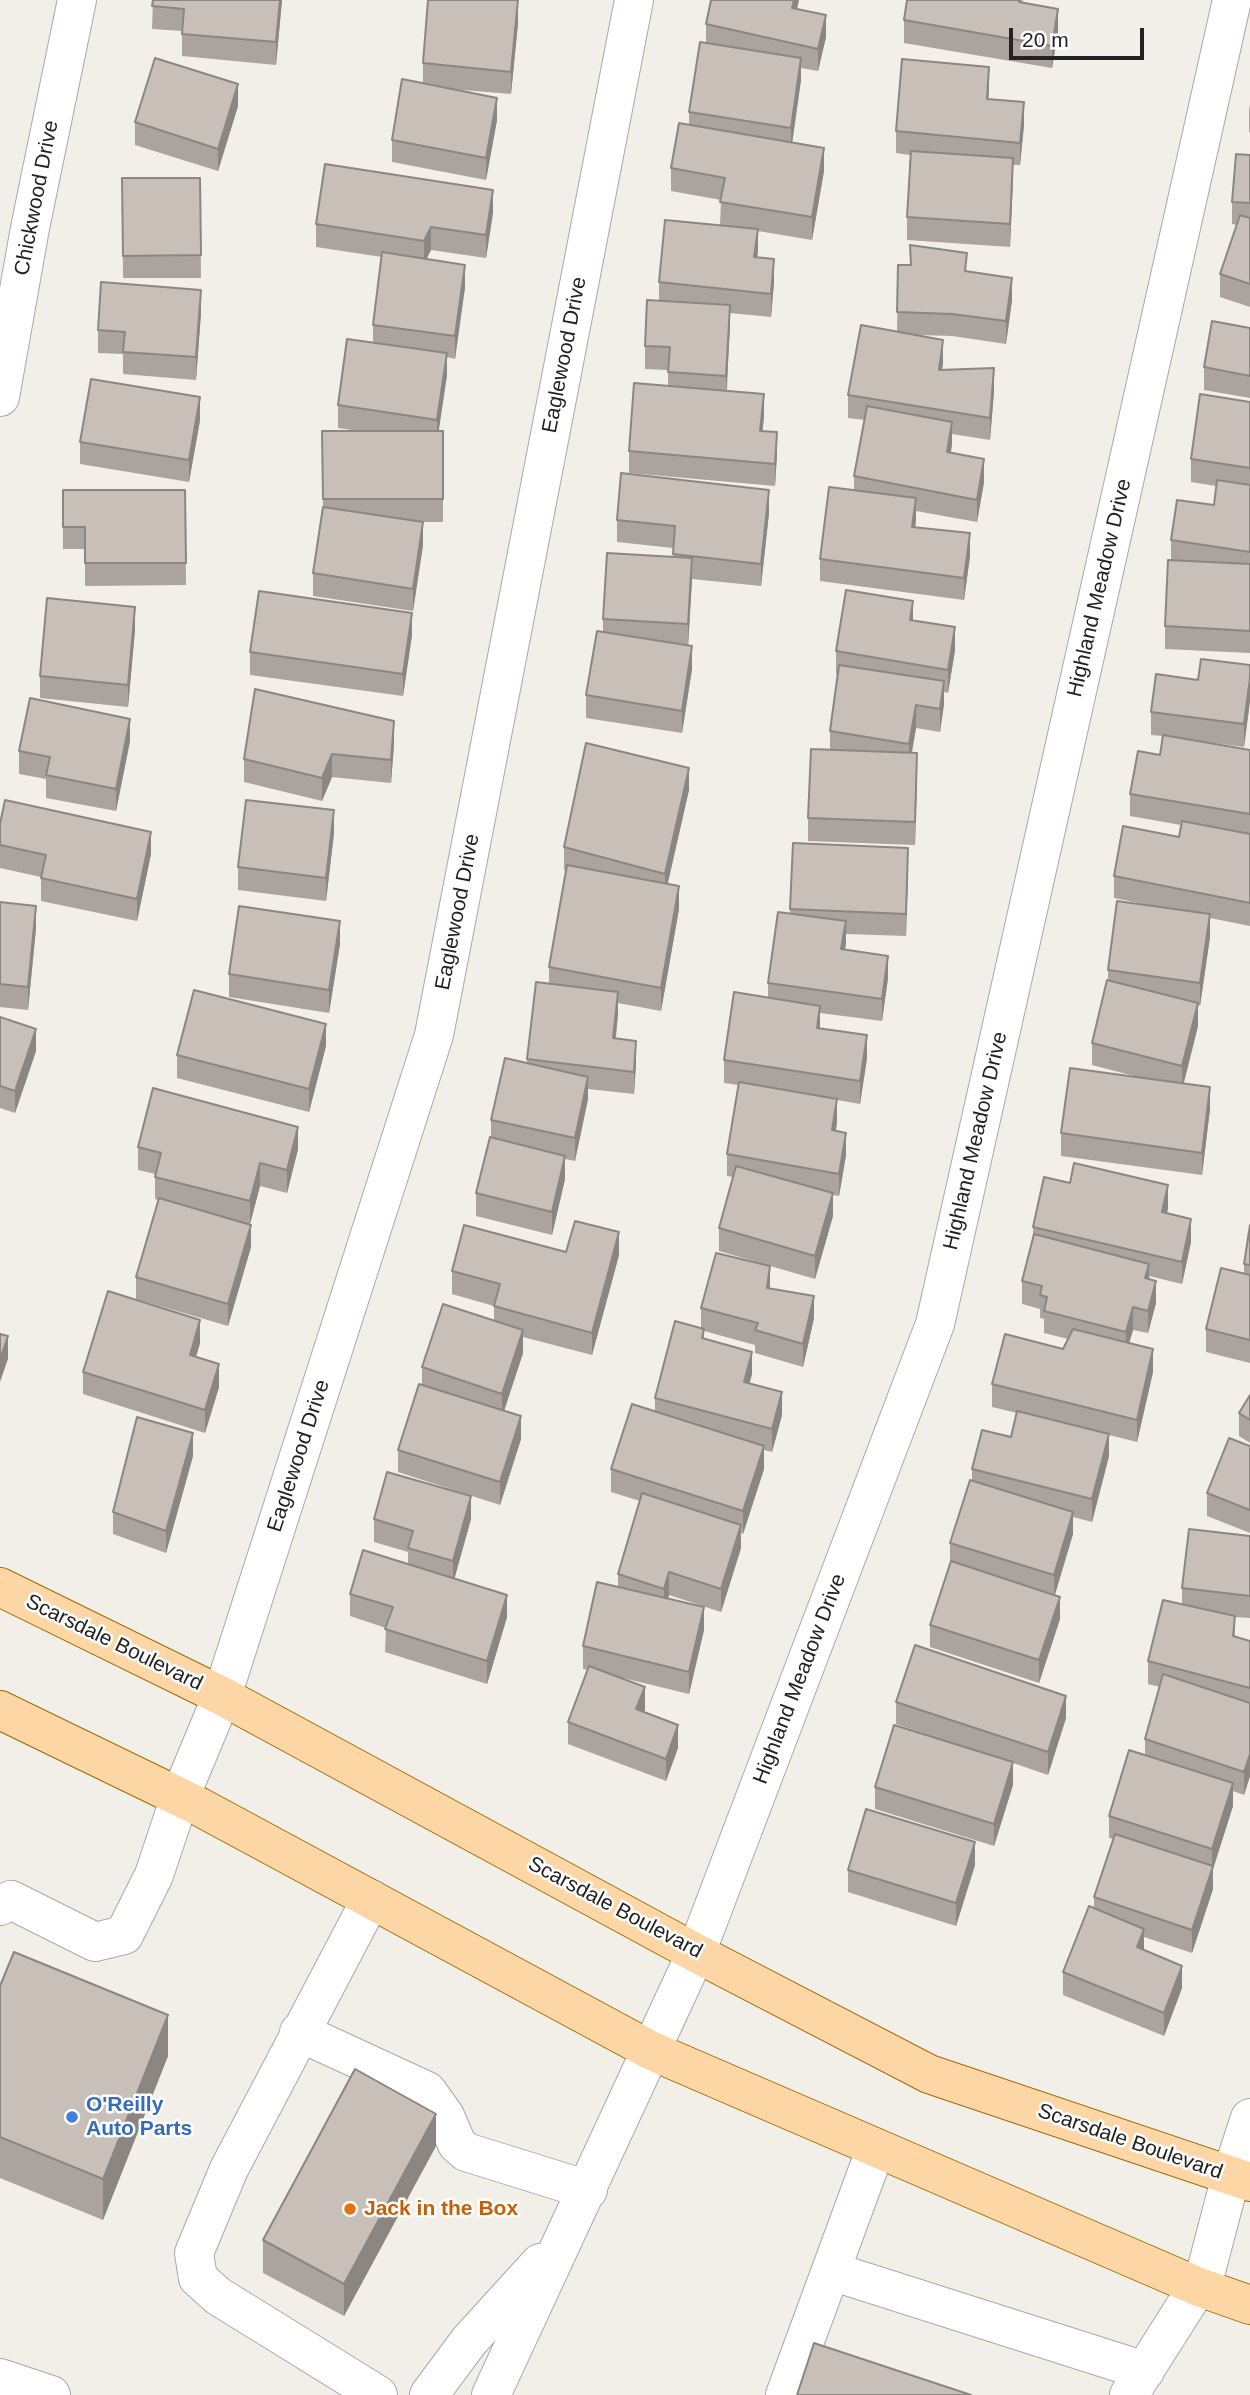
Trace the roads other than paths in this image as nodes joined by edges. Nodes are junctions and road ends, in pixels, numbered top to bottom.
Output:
1 (77, 0) edge
2 (634, 0) edge
3 (1232, 0) edge
4 (15, 223) edge
5 (0, 397) edge
6 (0, 1587) edge
7 (222, 1696) junction
8 (0, 1710) edge
9 (180, 1797) junction
10 (371, 1899) junction
11 (0, 1906) edge
12 (696, 1953) junction
13 (299, 2032) junction
14 (652, 2051) junction
15 (1250, 2118) edge
16 (876, 2147) junction
17 (1240, 2179) edge
18 (588, 2190) junction
19 (567, 2233) junction
20 (831, 2271) junction
21 (1199, 2287) junction
22 (1250, 2305) edge
23 (0, 2378) edge
24 (1137, 2383) edge
25 (51, 2395) edge
26 (378, 2395) edge
27 (429, 2395) edge
28 (491, 2395) edge
29 (785, 2395) edge

1 - 4 street, Chickwood Drive
2 - 7 street, Eaglewood Drive
3 - 12 street, Highland Meadow Drive
4 - 5 street, Chickwood Drive
6 - 7 main road, Scarsdale Boulevard
7 - 9 street, Eaglewood Drive
7 - 12 main road, Scarsdale Boulevard
8 - 9 main road
9 - 10 main road
9 - 11 street, Eaglewood Drive
10 - 13 street
10 - 14 main road
12 - 14 street, Highland Meadow Drive
12 - 17 main road, Scarsdale Boulevard
13 - 18 street
13 - 26 street
14 - 16 main road
14 - 18 street, Highland Meadow Drive
15 - 17 street
16 - 20 street
16 - 21 main road
17 - 21 street
18 - 19 street, Highland Meadow Drive
19 - 27 street, Highland Meadow Drive
19 - 28 street, Highland Meadow Drive
20 - 24 street
20 - 29 street
21 - 22 main road
21 - 24 street
23 - 25 street

